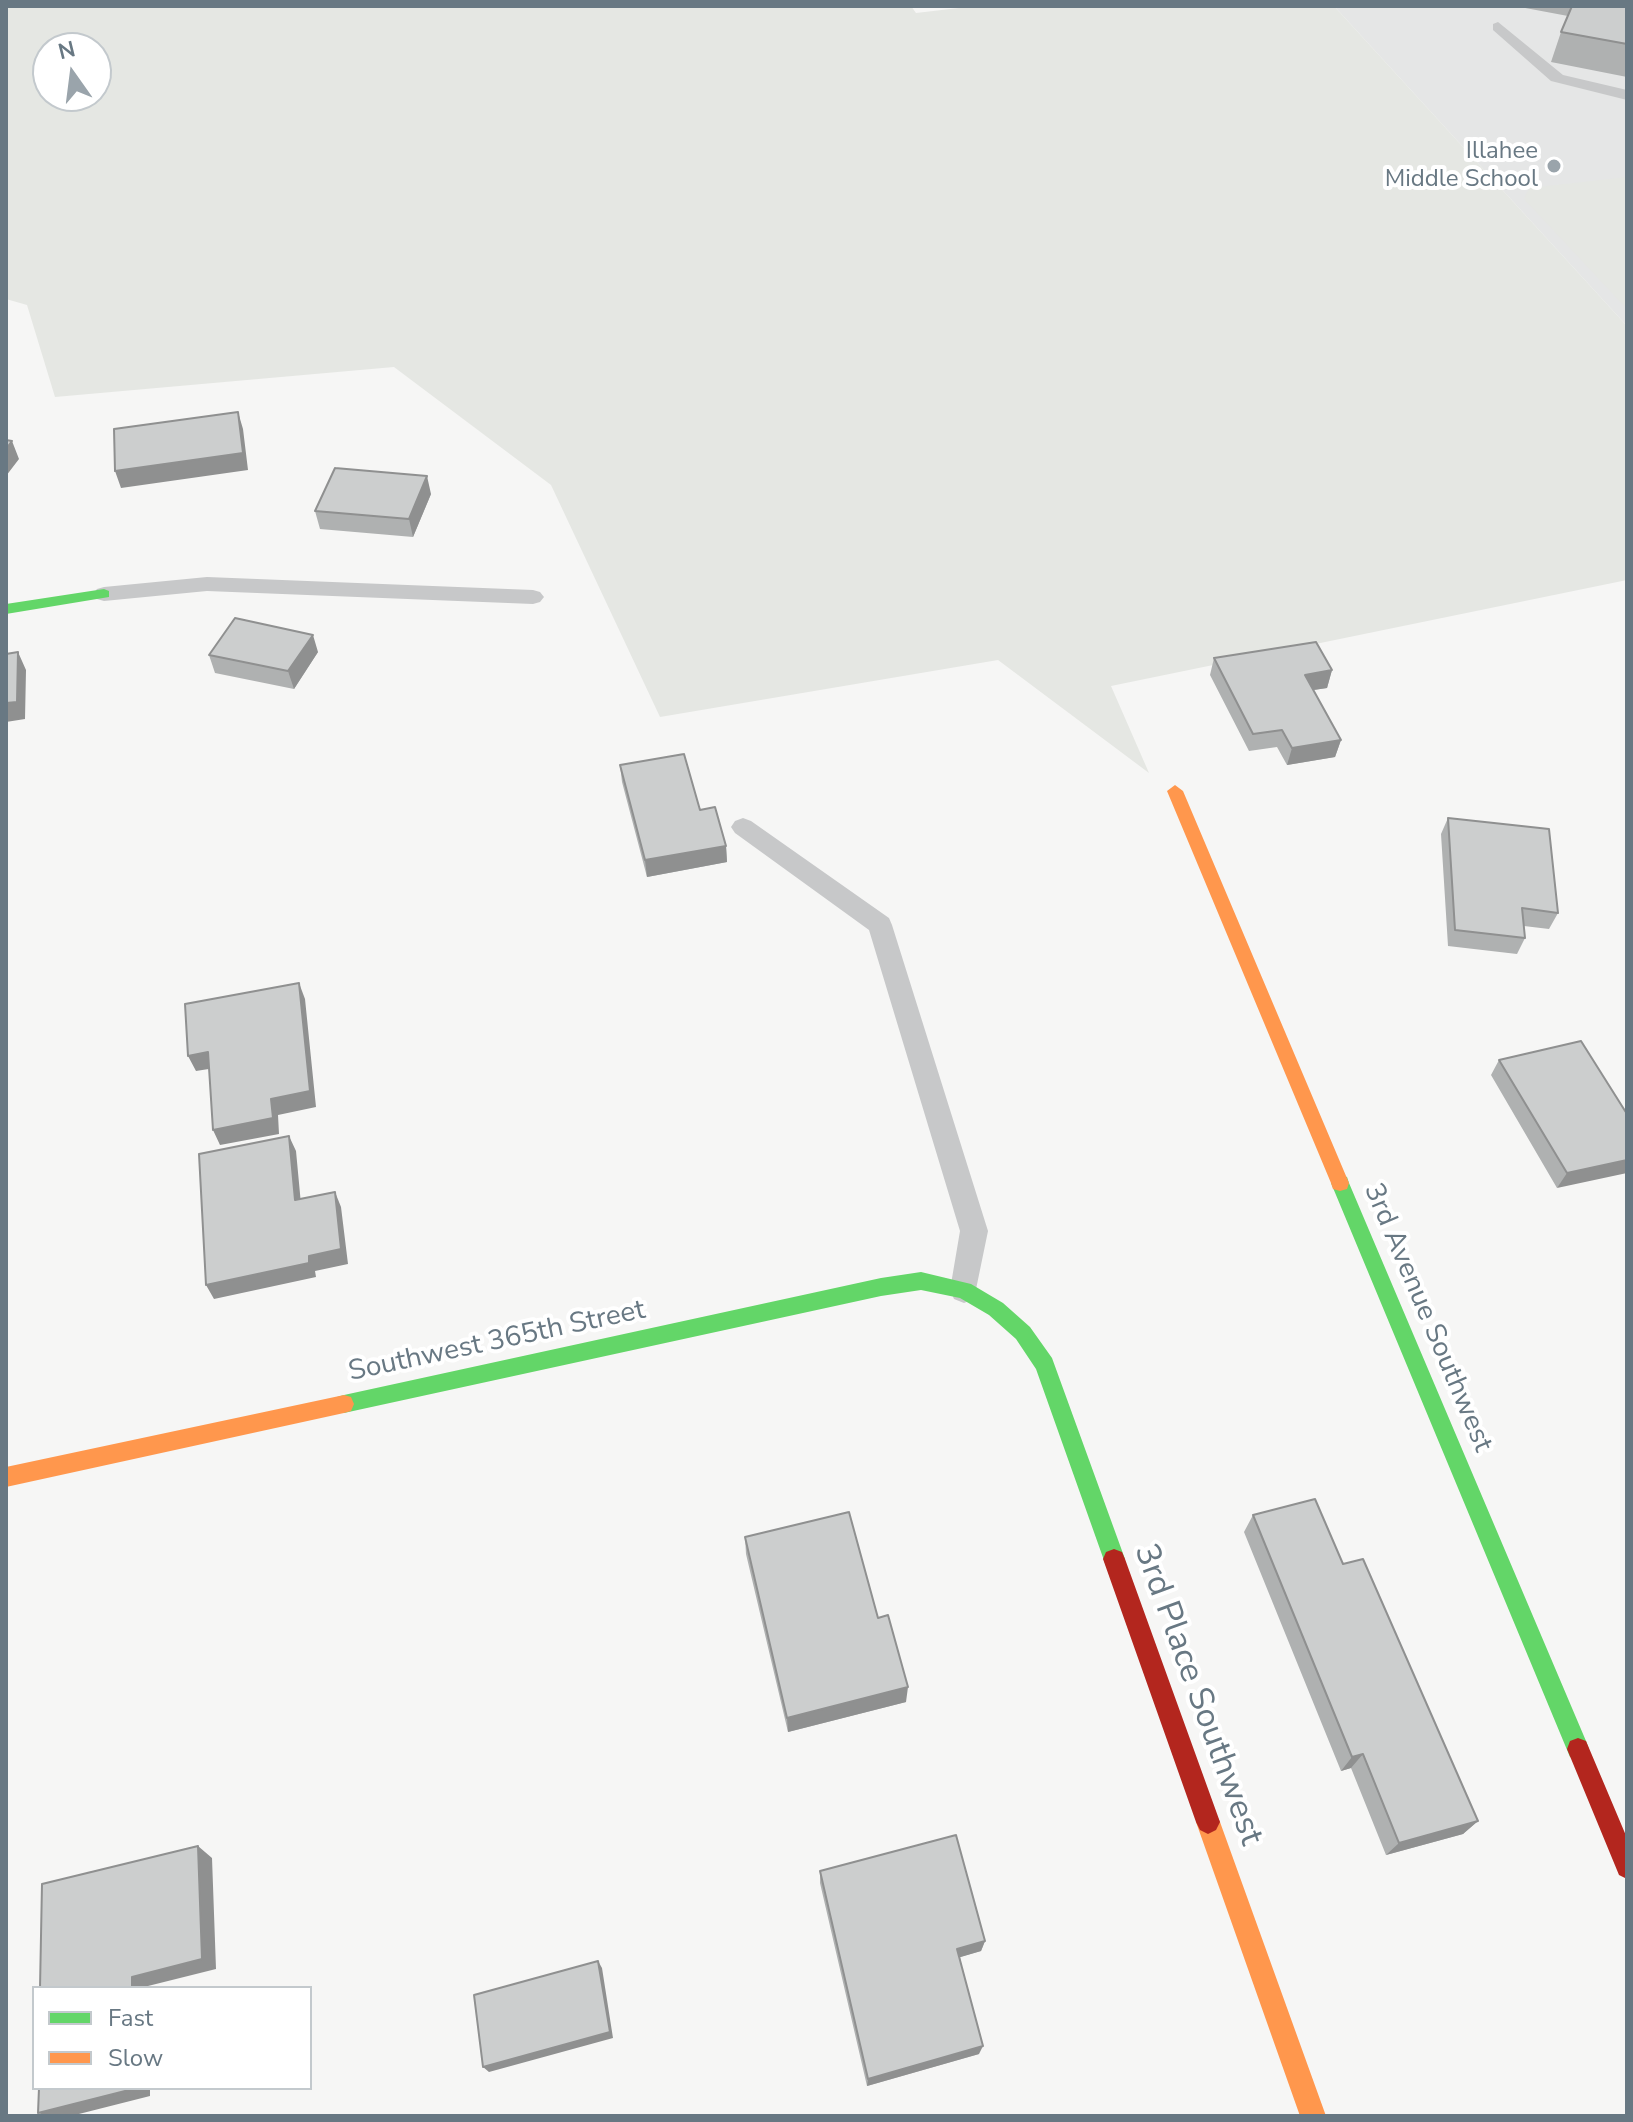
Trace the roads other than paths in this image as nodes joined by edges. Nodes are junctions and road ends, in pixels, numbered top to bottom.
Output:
1 (1498, 27) dead end
2 (1627, 95) edge
3 (104, 594) joint
4 (533, 597) dead end
5 (6, 609) edge
6 (1175, 791) dead end
7 (743, 827) dead end
8 (964, 1290) junction
9 (996, 1309) joint
10 (6, 1477) edge
11 (1627, 1867) edge
12 (1313, 2116) edge

1 - 2 lane
3 - 4 lane
3 - 5 street
6 - 11 street, 3rd Avenue Southwest
7 - 8 lane
8 - 9 street, Southwest 365th Street
8 - 10 street, Southwest 365th Street
9 - 12 street, 3rd Place Southwest

